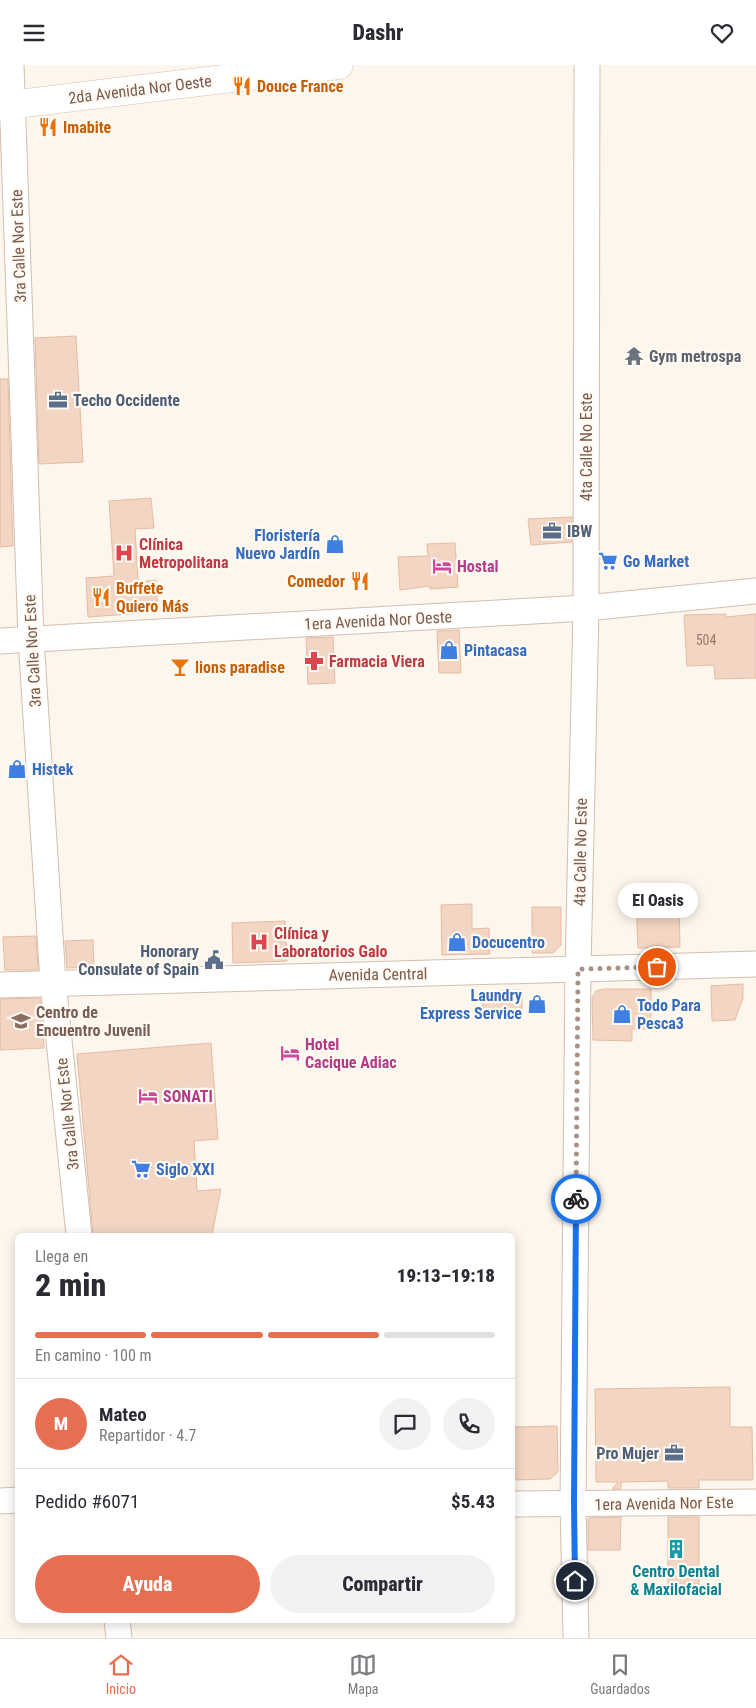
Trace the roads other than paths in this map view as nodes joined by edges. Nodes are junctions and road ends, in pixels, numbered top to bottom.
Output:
1 (11, 65) edge
2 (339, 65) edge
3 (587, 65) edge
4 (6, 105) edge
5 (756, 591) edge
6 (586, 608) junction
7 (31, 639) junction
8 (0, 641) edge
9 (756, 964) edge
10 (578, 969) junction
11 (53, 982) junction
12 (0, 985) edge
13 (79, 1233) edge
14 (15, 1500) edge
15 (0, 1501) edge
16 (756, 1502) edge
17 (515, 1504) edge
18 (574, 1504) junction
19 (117, 1623) edge
20 (119, 1638) edge
21 (576, 1638) edge

1 - 4 street, 3ra Calle Nor Este
2 - 4 street, 2da Avenida Nor Oeste
3 - 6 street, 4ta Calle No Este
4 - 7 street, 3ra Calle Nor Este
5 - 6 street, 1era Avenida Nor Oeste
6 - 7 street, 1era Avenida Nor Oeste
6 - 10 street, 4ta Calle No Este
7 - 8 street, 1era Avenida Nor Oeste
7 - 11 street, 3ra Calle Nor Este
9 - 10 street, Avenida Central
10 - 11 street, Avenida Central
10 - 18 street, 4ta Calle No Este
11 - 12 street, Avenida Central
11 - 13 street, 3ra Calle Nor Este
14 - 15 street
16 - 18 street, 1era Avenida Nor Este
17 - 18 street, 1era Avenida Nor Este
18 - 21 street, 4ta Calle No Este
19 - 20 street

